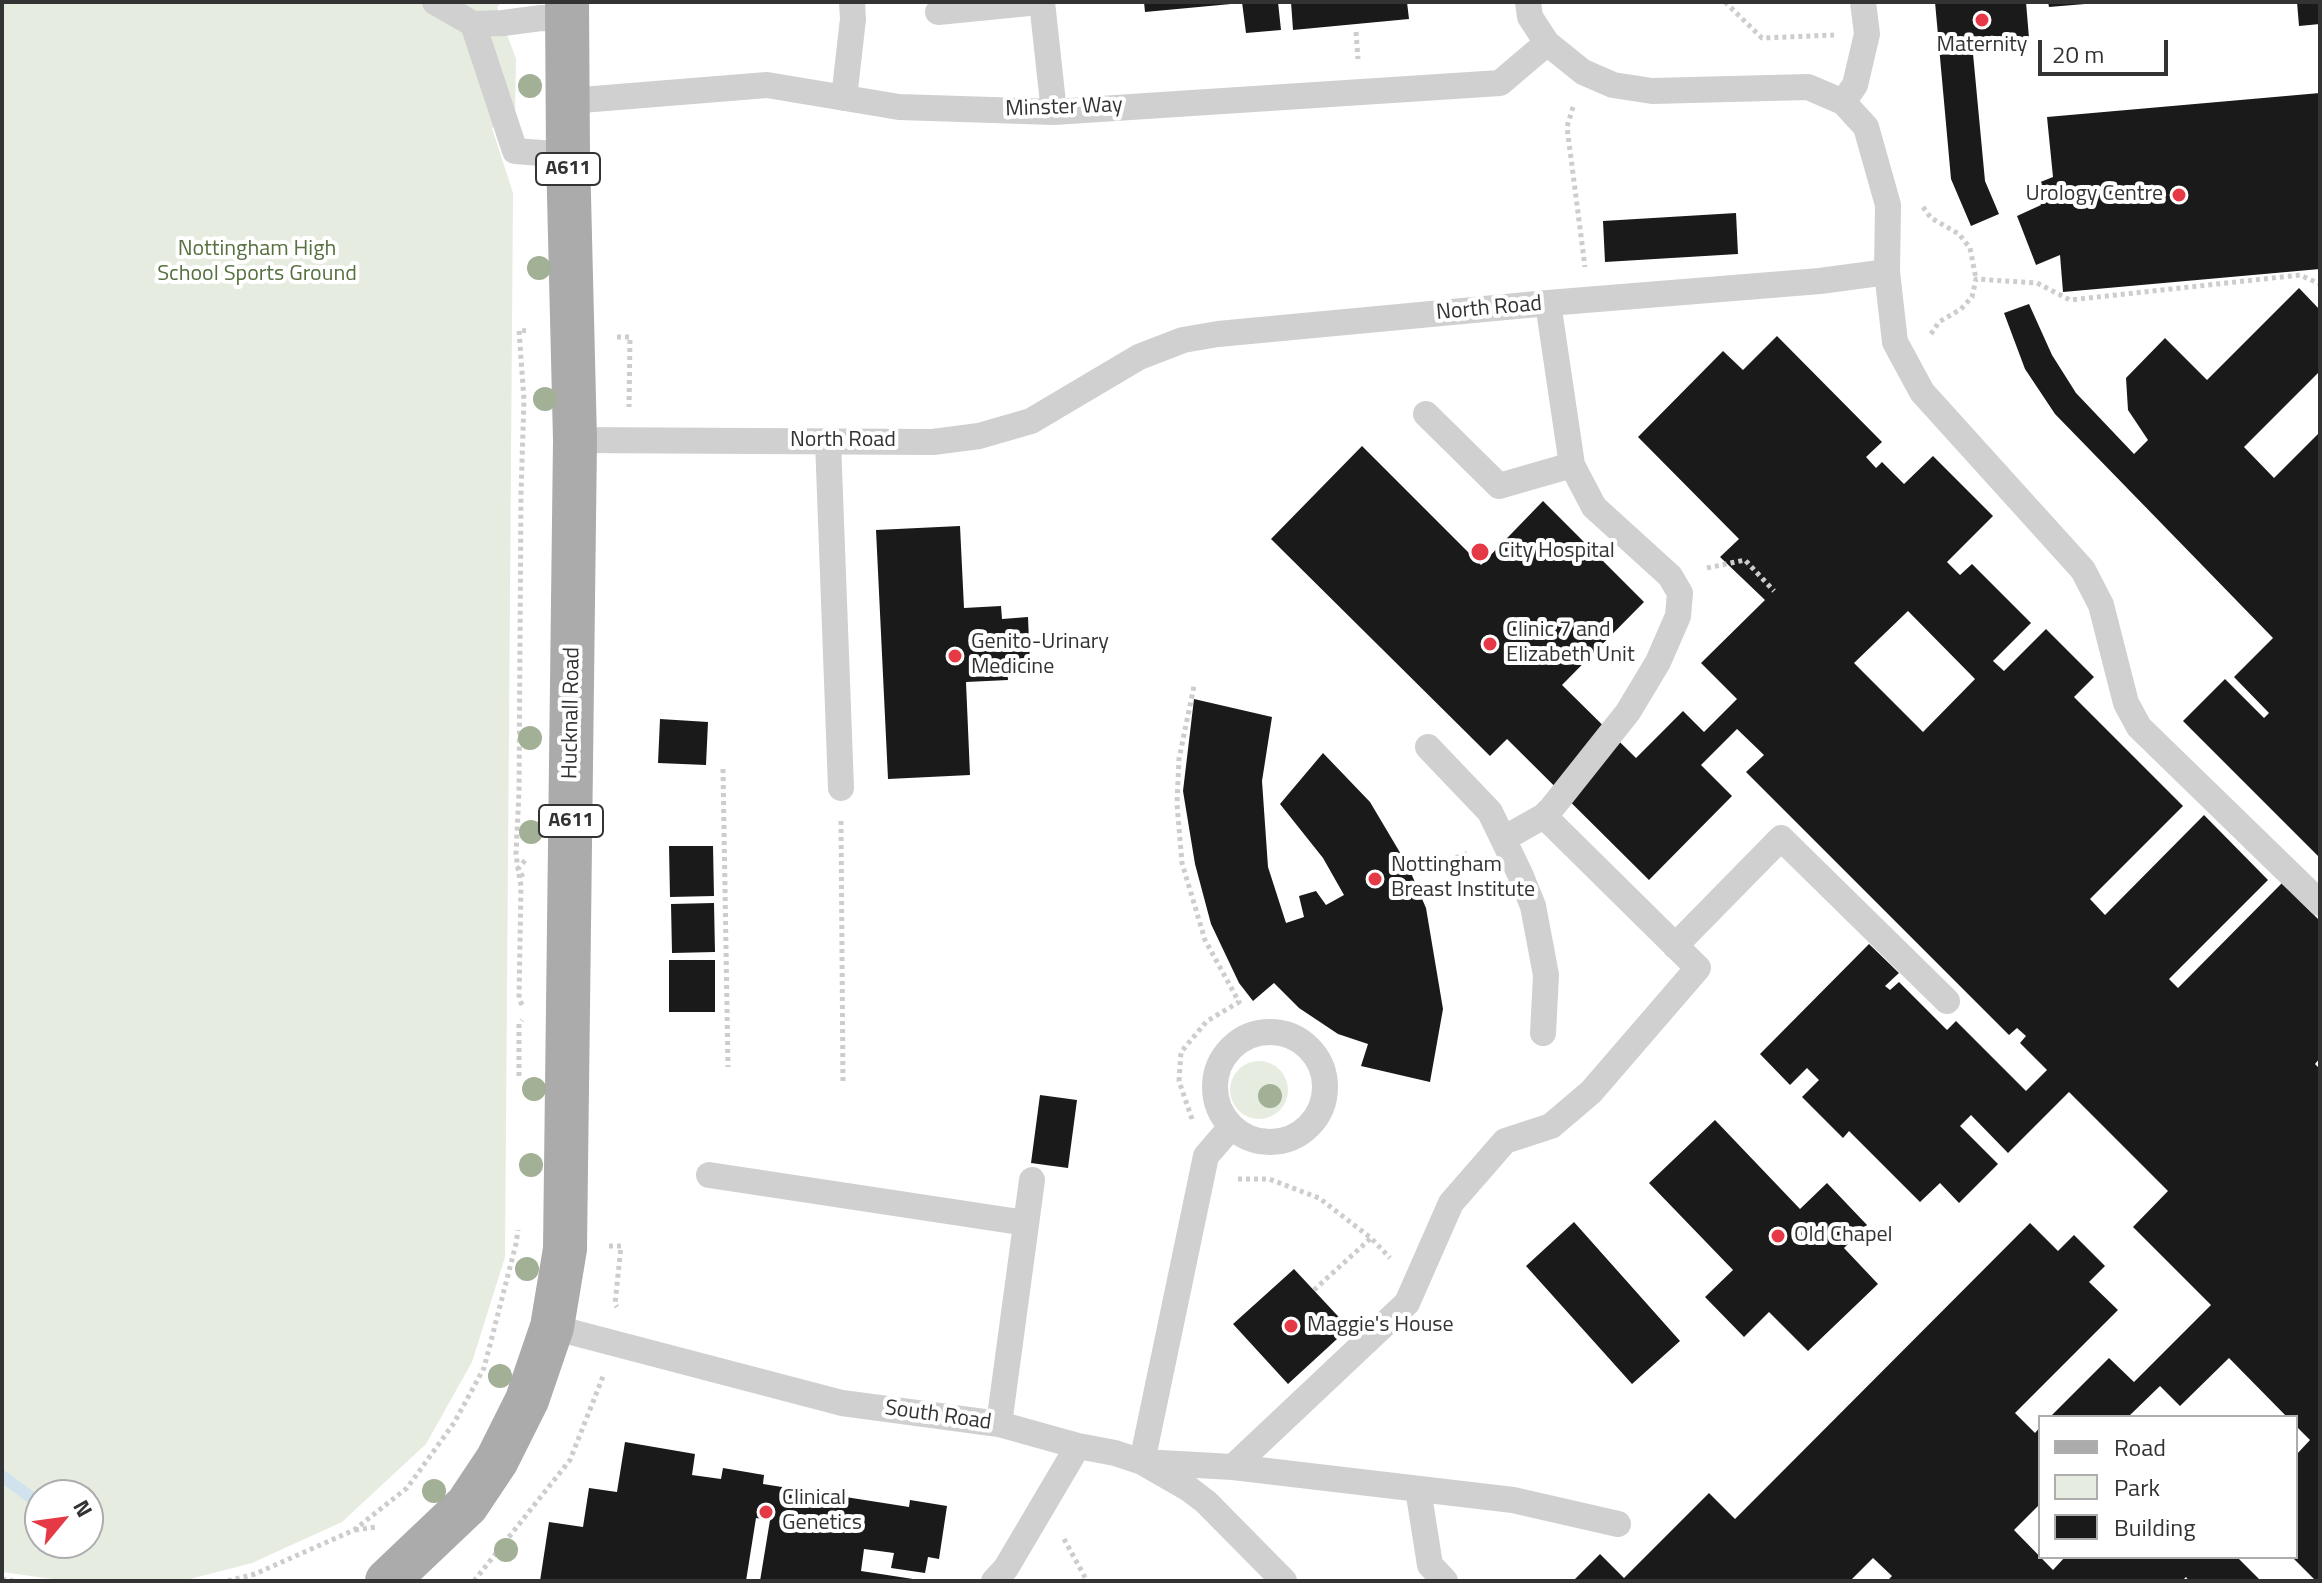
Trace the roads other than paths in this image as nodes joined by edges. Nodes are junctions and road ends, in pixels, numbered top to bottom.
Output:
1 (435, 2) edge
2 (852, 2) edge
3 (1041, 2) edge
4 (1528, 2) edge
5 (1863, 2) edge
6 (567, 10) edge
7 (938, 12) dead end
8 (473, 24) junction
9 (1547, 43) junction
10 (844, 98) junction
11 (569, 101) junction
12 (1843, 102) junction
13 (1054, 112) junction
14 (568, 155) junction
15 (1887, 272) junction
16 (1548, 303) junction
17 (1426, 414) dead end
18 (575, 440) junction
19 (828, 441) junction
20 (1572, 465) junction
21 (1428, 747) dead end
22 (841, 788) road end
23 (1544, 816) junction
24 (1503, 839) junction
25 (2320, 903) edge
26 (1675, 946) junction
27 (1947, 1001) dead end
28 (1543, 1033) dead end
29 (1231, 1127) junction
30 (709, 1175) dead end
31 (1032, 1180) dead end
32 (1026, 1223) junction
33 (552, 1327) junction
34 (999, 1424) junction
35 (1078, 1446) junction
36 (1142, 1462) junction
37 (1233, 1467) junction
38 (1418, 1489) junction
39 (1618, 1524) dead end
40 (394, 1574) edge
41 (358, 1581) edge
42 (994, 1581) edge
43 (1284, 1581) edge
44 (1445, 1581) edge

1 - 8 lane
2 - 10 lane
3 - 7 lane
3 - 13 lane
4 - 9 lane
5 - 12 lane
6 - 8 lane
6 - 11 main road, Hucknall Road / A611
8 - 14 lane
9 - 12 lane
9 - 13 lane, Minster Way
10 - 11 lane, Minster Way
10 - 13 lane, Minster Way
11 - 14 main road, Hucknall Road / A611
12 - 15 lane
14 - 18 main road, Hucknall Road / A611
15 - 16 lane, North Road
15 - 25 lane
16 - 19 lane, North Road
16 - 20 lane
17 - 20 lane
18 - 19 lane, North Road
18 - 33 main road, Hucknall Road / A611
19 - 22 lane
20 - 23 lane
21 - 24 lane
23 - 24 lane
23 - 26 lane
24 - 28 lane
26 - 27 lane
26 - 37 lane
29 - 29 lane
29 - 36 lane
30 - 32 lane
31 - 32 lane
32 - 34 lane
33 - 34 lane, South Road
33 - 40 main road, Hucknall Road / A611
34 - 35 lane, South Road
35 - 36 lane, South Road
35 - 42 lane
36 - 37 lane
36 - 43 lane, South Road
37 - 38 lane
38 - 39 lane
38 - 44 lane
40 - 41 main road, Hucknall Road / A611

